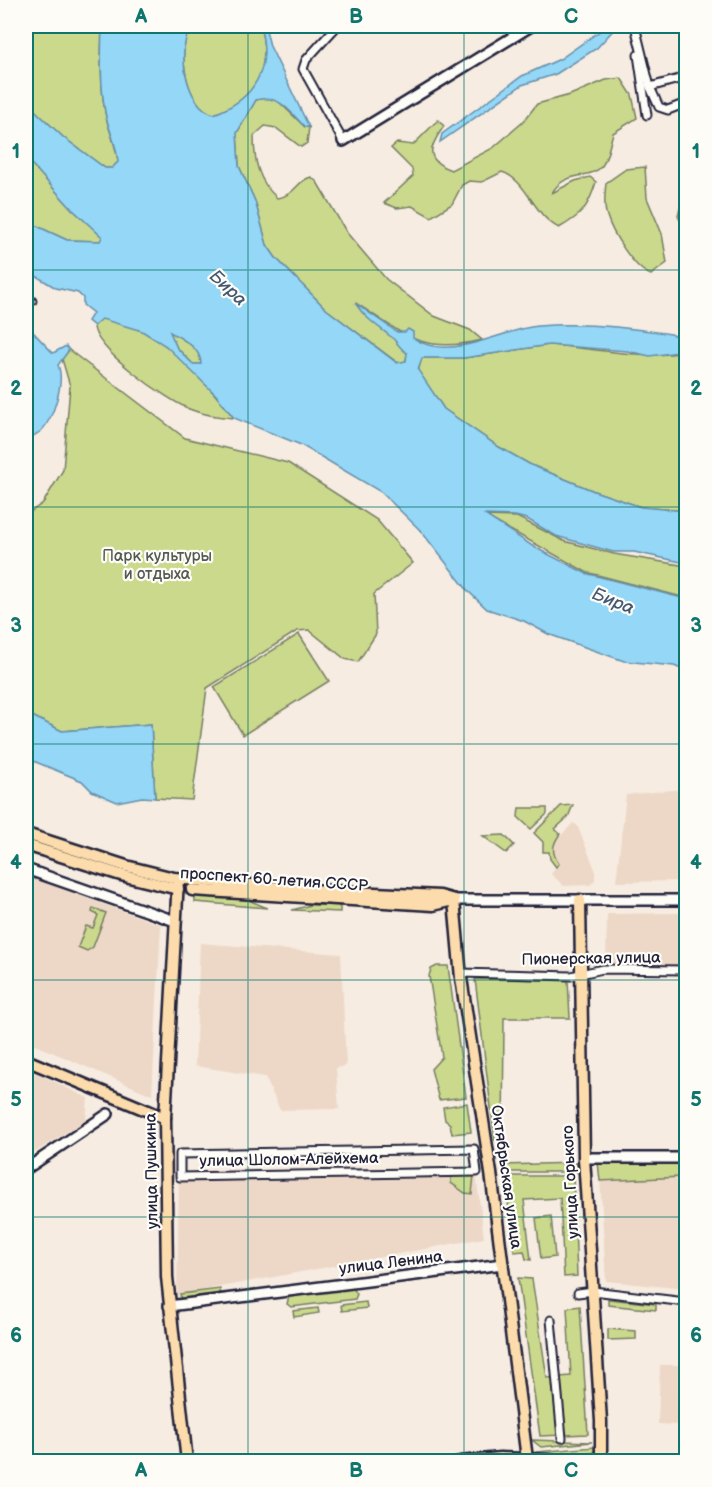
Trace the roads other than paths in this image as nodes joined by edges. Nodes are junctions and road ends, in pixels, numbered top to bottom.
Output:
1 (337, 26) edge
2 (531, 26) edge
3 (635, 26) edge
4 (687, 78) edge
5 (650, 87) junction
6 (687, 104) edge
7 (647, 115) dead end
8 (343, 141) joint
9 (26, 834) edge
10 (26, 845) edge
11 (26, 869) edge
12 (178, 884) junction
13 (192, 890) joint
14 (454, 900) junction
15 (580, 900) junction
16 (687, 900) edge
17 (175, 921) junction
18 (687, 970) edge
19 (581, 972) junction
20 (461, 973) junction
21 (26, 1060) edge
22 (108, 1114) dead end
23 (165, 1118) junction
24 (474, 1149) joint
25 (584, 1158) junction
26 (687, 1158) edge
27 (26, 1168) edge
28 (503, 1264) junction
29 (593, 1291) junction
30 (579, 1293) dead end
31 (687, 1302) edge
32 (169, 1306) junction
33 (551, 1320) dead end
34 (562, 1438) dead end
35 (527, 1459) junction
36 (187, 1461) edge
37 (460, 1461) edge
38 (595, 1461) edge
39 (601, 1461) edge

1 - 8 street
2 - 8 street
3 - 5 street
3 - 7 street
4 - 5 street
5 - 6 street
9 - 12 main road, проспект 60-летия СССР
10 - 12 main road, проспект 60-летия СССР
11 - 17 street
12 - 13 street, проспект 60-летия СССР
12 - 14 main road, проспект 60-летия СССР
12 - 17 main road, улица Пушкина
13 - 14 main road, проспект 60-летия СССР
14 - 15 street, проспект 60-летия СССР
14 - 20 main road, Октябрьская улица
15 - 16 street, проспект 60-летия СССР
15 - 19 main road, улица Горького
17 - 23 main road, улица Пушкина
18 - 19 street, Пионерская улица
19 - 20 street, Пионерская улица
19 - 25 main road, улица Горького
20 - 28 main road, Октябрьская улица
21 - 23 main road
22 - 27 street
23 - 32 main road, улица Пушкина
24 - 24 street, улица Шолом-Алейхема
25 - 26 street
25 - 29 main road, улица Горького
28 - 32 street, улица Ленина
28 - 35 main road, Октябрьская улица
29 - 30 street
29 - 31 street
29 - 39 main road, улица Горького
32 - 36 main road, улица Пушкина
33 - 34 street
35 - 37 main road
35 - 38 main road

